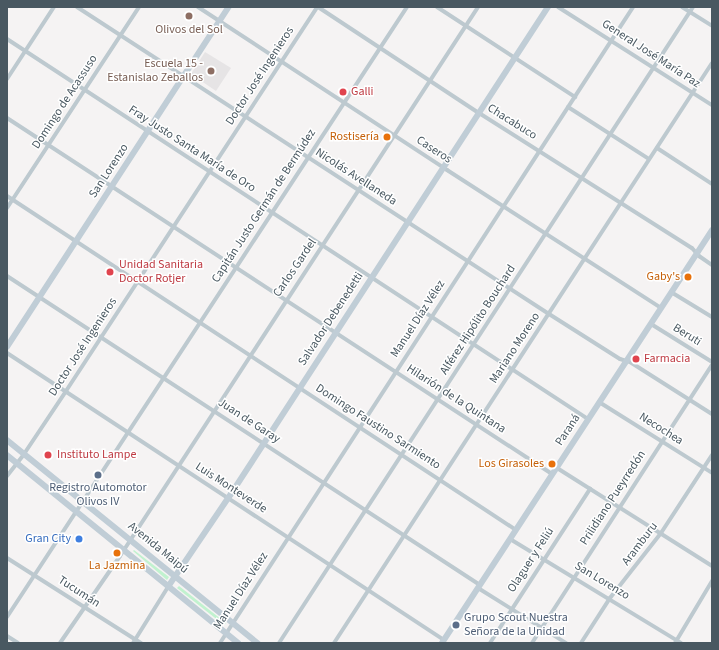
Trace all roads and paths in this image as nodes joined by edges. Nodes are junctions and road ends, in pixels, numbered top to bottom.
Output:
1 (54, 7) edge
2 (77, 7) edge
3 (139, 7) edge
4 (198, 7) edge
5 (229, 7) edge
6 (317, 7) edge
7 (407, 7) edge
8 (437, 7) edge
9 (478, 7) edge
10 (548, 7) edge
11 (558, 7) edge
12 (633, 7) edge
13 (682, 7) edge
14 (693, 7) edge
15 (690, 12) junction
16 (220, 22) junction
17 (466, 26) junction
18 (712, 26) edge
19 (120, 35) junction
20 (7, 39) edge
21 (612, 40) junction
22 (380, 48) junction
23 (25, 51) junction
24 (515, 58) junction
25 (281, 62) junction
26 (712, 63) edge
27 (654, 67) junction
28 (184, 76) junction
29 (7, 79) edge
30 (430, 81) junction
31 (84, 90) junction
32 (693, 93) junction
33 (575, 97) junction
34 (344, 103) junction
35 (712, 105) edge
36 (568, 107) junction
37 (479, 113) junction
38 (245, 117) junction
39 (7, 118) edge
40 (148, 131) junction
41 (610, 134) junction
42 (393, 135) junction
43 (49, 145) junction
44 (657, 148) junction
45 (539, 151) junction
46 (308, 158) junction
47 (649, 160) junction
48 (443, 168) junction
49 (209, 172) junction
50 (582, 178) junction
51 (712, 184) edge
52 (112, 186) junction
53 (359, 190) junction
54 (7, 196) edge
55 (13, 199) junction
56 (621, 202) junction
57 (503, 207) junction
58 (7, 208) edge
59 (272, 213) junction
60 (407, 223) junction
61 (174, 226) junction
62 (712, 230) edge
63 (546, 234) junction
64 (76, 241) junction
65 (322, 245) junction
66 (697, 253) junction
67 (585, 259) junction
68 (468, 261) junction
69 (712, 265) edge
70 (236, 268) junction
71 (7, 276) edge
72 (371, 277) junction
73 (137, 281) junction
74 (510, 289) junction
75 (671, 292) junction
76 (40, 296) junction
77 (286, 300) junction
78 (661, 308) junction
79 (549, 314) junction
80 (432, 317) junction
81 (712, 317) edge
82 (200, 322) junction
83 (651, 324) junction
84 (336, 332) junction
85 (102, 337) junction
86 (474, 344) junction
87 (7, 347) edge
88 (7, 353) edge
89 (251, 355) junction
90 (626, 361) junction
91 (712, 364) edge
92 (512, 370) junction
93 (396, 371) junction
94 (165, 378) junction
95 (299, 387) junction
96 (66, 392) junction
97 (438, 399) junction
98 (689, 399) junction
99 (599, 402) junction
100 (214, 410) junction
101 (712, 414) edge
102 (588, 419) junction
103 (477, 424) junction
104 (360, 427) junction
105 (128, 433) junction
106 (7, 440) edge
107 (662, 442) junction
108 (264, 443) junction
109 (24, 454) junction
110 (402, 454) junction
111 (7, 455) edge
112 (712, 455) edge
113 (16, 463) junction
114 (178, 466) junction
115 (557, 468) junction
116 (703, 468) junction
117 (712, 473) edge
118 (552, 474) junction
119 (7, 476) edge
120 (441, 480) junction
121 (324, 482) junction
122 (590, 489) junction
123 (228, 498) junction
124 (83, 502) junction
125 (619, 507) junction
126 (366, 510) junction
127 (75, 512) junction
128 (516, 530) junction
129 (661, 533) junction
130 (405, 535) junction
131 (288, 538) junction
132 (510, 539) junction
133 (130, 540) junction
134 (124, 550) junction
135 (7, 558) edge
136 (543, 560) junction
137 (330, 565) junction
138 (712, 566) edge
139 (34, 575) junction
140 (175, 576) junction
141 (574, 577) junction
142 (712, 581) edge
143 (479, 586) junction
144 (168, 587) junction
145 (369, 590) junction
146 (610, 598) junction
147 (84, 607) junction
148 (512, 609) junction
149 (7, 617) edge
150 (233, 622) junction
151 (542, 628) junction
152 (226, 634) junction
153 (7, 636) edge
154 (134, 641) edge
155 (336, 641) edge
156 (443, 641) edge
157 (675, 642) edge
158 (18, 643) edge
159 (60, 643) edge
160 (141, 643) edge
161 (220, 643) edge
162 (238, 643) edge
163 (258, 643) edge
164 (279, 643) edge
165 (342, 643) edge
166 (490, 643) edge
167 (532, 643) edge
168 (566, 643) edge
169 (581, 643) edge
170 (681, 643) edge

1 - 23 street
2 - 19 street, Nicolás Avellaneda
3 - 19 street, Domingo de Acassuso
4 - 16 street, Caseros
5 - 16 street, San Lorenzo
6 - 22 street, Chacabuco
6 - 25 street, Doctor José Ingenieros
7 - 22 street, Capitán Justo Germán de Bermúdez
8 - 17 street
9 - 17 street, Carlos Gardel
10 - 24 street, Salvador Debenedetti
11 - 21 street, General José María Paz
12 - 21 street, Manuel Díaz Vélez
13 - 15 street
14 - 15 street, Alférez Hipólito Bouchard
15 - 18 street
15 - 27 street, Alférez Hipólito Bouchard
16 - 25 street, Caseros
16 - 28 street, San Lorenzo
17 - 24 street
17 - 30 street, Carlos Gardel
19 - 28 street, Nicolás Avellaneda
19 - 31 street, Domingo de Acassuso
20 - 23 street, Fray Justo Santa María de Oro
21 - 27 street, General José María Paz
21 - 33 street, Manuel Díaz Vélez
22 - 30 street, Chacabuco
22 - 34 street, Capitán Justo Germán de Bermúdez
23 - 29 street
23 - 31 street, Fray Justo Santa María de Oro
24 - 33 street
24 - 37 street, Salvador Debenedetti
25 - 34 street, Caseros
25 - 38 street, Doctor José Ingenieros
26 - 32 street, Mariano Moreno
27 - 32 street, General José María Paz
27 - 41 street, Alférez Hipólito Bouchard
28 - 38 street, Nicolás Avellaneda
28 - 40 street, San Lorenzo
30 - 37 street, Chacabuco
30 - 42 street, Carlos Gardel
31 - 40 street, Fray Justo Santa María de Oro
31 - 43 street, Domingo de Acassuso
32 - 35 street, General José María Paz
32 - 44 street, Mariano Moreno
33 - 36 street, Manuel Díaz Vélez
34 - 42 street, Caseros
34 - 46 street, Capitán Justo Germán de Bermúdez
36 - 41 street
36 - 45 street, Manuel Díaz Vélez
37 - 45 street, Chacabuco
37 - 48 street, Salvador Debenedetti
38 - 46 street, Nicolás Avellaneda
38 - 49 street, Doctor José Ingenieros
39 - 43 street, Hilarión de la Quintana
40 - 49 street, Fray Justo Santa María de Oro
40 - 52 street, San Lorenzo
41 - 47 street
41 - 50 street, Alférez Hipólito Bouchard
42 - 48 street, Caseros
42 - 53 street, Carlos Gardel
43 - 52 street, Hilarión de la Quintana
43 - 55 street, Domingo de Acassuso
44 - 47 street, Mariano Moreno
44 - 51 street
45 - 50 street, Chacabuco
45 - 57 street, Manuel Díaz Vélez
46 - 53 street, Nicolás Avellaneda
46 - 59 street, Capitán Justo Germán de Bermúdez
47 - 56 street, Mariano Moreno
48 - 57 street, Caseros
48 - 60 street, Salvador Debenedetti
49 - 59 street, Fray Justo Santa María de Oro
49 - 61 street, Doctor José Ingenieros
50 - 56 street, Chacabuco
50 - 63 street, Alférez Hipólito Bouchard
52 - 61 street, Hilarión de la Quintana
52 - 64 street, San Lorenzo
53 - 60 street, Nicolás Avellaneda
53 - 65 street, Carlos Gardel
54 - 55 street, Domingo Faustino Sarmiento
55 - 58 street, Domingo de Acassuso
55 - 64 street, Domingo Faustino Sarmiento
56 - 66 street, Chacabuco
56 - 67 street, Mariano Moreno
57 - 63 street, Caseros
57 - 68 street, Manuel Díaz Vélez
59 - 65 street, Fray Justo Santa María de Oro
59 - 70 street, Capitán Justo Germán de Bermúdez
60 - 68 street, Nicolás Avellaneda
60 - 72 street, Salvador Debenedetti
61 - 70 street, Hilarión de la Quintana
61 - 73 street, Doctor José Ingenieros
62 - 66 street, Paraná
63 - 67 street, Caseros
63 - 74 street, Alférez Hipólito Bouchard
64 - 73 street, Domingo Faustino Sarmiento
64 - 76 street, San Lorenzo
65 - 72 street, Fray Justo Santa María de Oro
65 - 77 street, Carlos Gardel
66 - 69 street, Chacabuco
66 - 75 street, Paraná
67 - 78 street, Caseros
67 - 79 street, Mariano Moreno
68 - 74 street, Nicolás Avellaneda
68 - 80 street, Manuel Díaz Vélez
70 - 77 street, Hilarión de la Quintana
70 - 82 street, Capitán Justo Germán de Bermúdez
71 - 76 street, Juan de Garay
72 - 80 street, Fray Justo Santa María de Oro
72 - 84 street, Salvador Debenedetti
73 - 82 street, Domingo Faustino Sarmiento
73 - 85 street, Doctor José Ingenieros
74 - 79 street, Nicolás Avellaneda
74 - 86 street, Alférez Hipólito Bouchard
75 - 78 street, Paraná
75 - 81 street
76 - 85 street, Juan de Garay
76 - 87 street, San Lorenzo
77 - 84 street, Hilarión de la Quintana
77 - 89 street, Carlos Gardel
78 - 83 street, Paraná
79 - 90 street, Nicolás Avellaneda
79 - 92 street, Mariano Moreno
80 - 86 street, Fray Justo Santa María de Oro
80 - 93 street, Manuel Díaz Vélez
82 - 89 street, Domingo Faustino Sarmiento
82 - 94 street, Capitán Justo Germán de Bermúdez
83 - 90 street, Paraná
83 - 91 street, Beruti
84 - 93 street, Hilarión de la Quintana
84 - 95 street, Salvador Debenedetti
85 - 94 street, Juan de Garay
85 - 96 street, Doctor José Ingenieros
86 - 92 street, Fray Justo Santa María de Oro
86 - 97 street, Alférez Hipólito Bouchard
88 - 96 street, Luis Monteverde
89 - 95 street, Domingo Faustino Sarmiento
89 - 100 street, Carlos Gardel
90 - 98 street, Nicolás Avellaneda
90 - 99 street, Paraná
91 - 98 street, Prilidiano Pueyrredón
92 - 102 street, Fray Justo Santa María de Oro
92 - 103 street, Mariano Moreno
93 - 97 street, Hilarión de la Quintana
93 - 104 street, Manuel Díaz Vélez
94 - 100 street, Juan de Garay
94 - 105 street, Capitán Justo Germán de Bermúdez
95 - 104 street, Domingo Faustino Sarmiento
95 - 108 street, Salvador Debenedetti
96 - 105 street, Luis Monteverde
96 - 109 street, Doctor José Ingenieros
97 - 103 street, Hilarión de la Quintana
97 - 110 street, Alférez Hipólito Bouchard
98 - 101 street, Nicolás Avellaneda
98 - 107 street, Prilidiano Pueyrredón
99 - 102 street, Paraná
99 - 107 street, Necochea
100 - 108 street, Juan de Garay
100 - 114 street, Carlos Gardel
102 - 115 street, Paraná
103 - 118 street, Hilarión de la Quintana
103 - 120 street, Mariano Moreno
104 - 110 street, Domingo Faustino Sarmiento
104 - 121 street, Manuel Díaz Vélez
105 - 114 street, Luis Monteverde
105 - 124 street, Capitán Justo Germán de Bermúdez
106 - 109 street, Avenida Maipú
107 - 116 street, Necochea
107 - 125 street, Prilidiano Pueyrredón
108 - 121 street, Juan de Garay
108 - 123 street, Salvador Debenedetti
109 - 113 street, Doctor José Ingenieros
109 - 124 street, Avenida Maipú
110 - 120 street, Domingo Faustino Sarmiento
110 - 126 street, Alférez Hipólito Bouchard
111 - 113 street, Avenida Maipú
112 - 116 street, Aramburu
113 - 119 street, Doctor José Ingenieros
113 - 127 street, Avenida Maipú
114 - 123 street, Luis Monteverde
114 - 133 street, Carlos Gardel
115 - 118 street, Paraná
115 - 122 street
116 - 117 street, Necochea
116 - 129 street, Aramburu
118 - 128 street, Paraná
120 - 128 street, Domingo Faustino Sarmiento
120 - 130 street, Mariano Moreno
121 - 126 street, Juan de Garay
121 - 131 street, Manuel Díaz Vélez
122 - 125 street
122 - 136 street, Olaguer y Feliú
123 - 131 street, Luis Monteverde
123 - 140 street, Salvador Debenedetti
124 - 127 street, Capitán Justo Germán de Bermúdez
124 - 133 street, Avenida Maipú
125 - 129 street
125 - 141 street, Prilidiano Pueyrredón
126 - 130 street, Juan de Garay
126 - 137 street, Alférez Hipólito Bouchard
127 - 134 street, Avenida Maipú
127 - 139 street, Capitán Justo Germán de Bermúdez
128 - 132 street, Paraná
129 - 138 street
129 - 146 street, Aramburu
130 - 143 street, Juan de Garay
130 - 145 street, Mariano Moreno
131 - 137 street, Luis Monteverde
131 - 150 street, Manuel Díaz Vélez
132 - 136 street, San Lorenzo
132 - 143 street, Paraná
133 - 134 street, Carlos Gardel
133 - 140 street, Avenida Maipú
134 - 144 street, Avenida Maipú
134 - 147 street, Carlos Gardel
135 - 139 street, Tucumán
136 - 141 street, San Lorenzo
136 - 148 street, Olaguer y Feliú
137 - 145 street, Luis Monteverde
137 - 164 street, Alférez Hipólito Bouchard
139 - 147 street, Tucumán
139 - 149 street, Capitán Justo Germán de Bermúdez
140 - 144 street, Salvador Debenedetti
140 - 150 street, Avenida Maipú
141 - 146 street, San Lorenzo
141 - 151 street, Prilidiano Pueyrredón
142 - 157 street
143 - 148 street, Juan de Garay
143 - 156 street, Paraná
144 - 152 street, Avenida Maipú
144 - 154 street, Salvador Debenedetti
145 - 155 street, Mariano Moreno
145 - 156 street, Luis Monteverde
146 - 157 street, San Lorenzo
146 - 169 street, Aramburu
147 - 154 street, Tucumán
147 - 159 street, Carlos Gardel
148 - 151 street, Juan de Garay
148 - 166 street, Olaguer y Feliú
150 - 152 street, Manuel Díaz Vélez
150 - 163 street, Avenida Maipú
151 - 167 street, Prilidiano Pueyrredón
151 - 168 street, Juan de Garay
152 - 161 street, Manuel Díaz Vélez
152 - 162 street, Avenida Maipú
153 - 158 street
154 - 160 street, Tucumán
155 - 165 street
157 - 170 street, San Lorenzo

